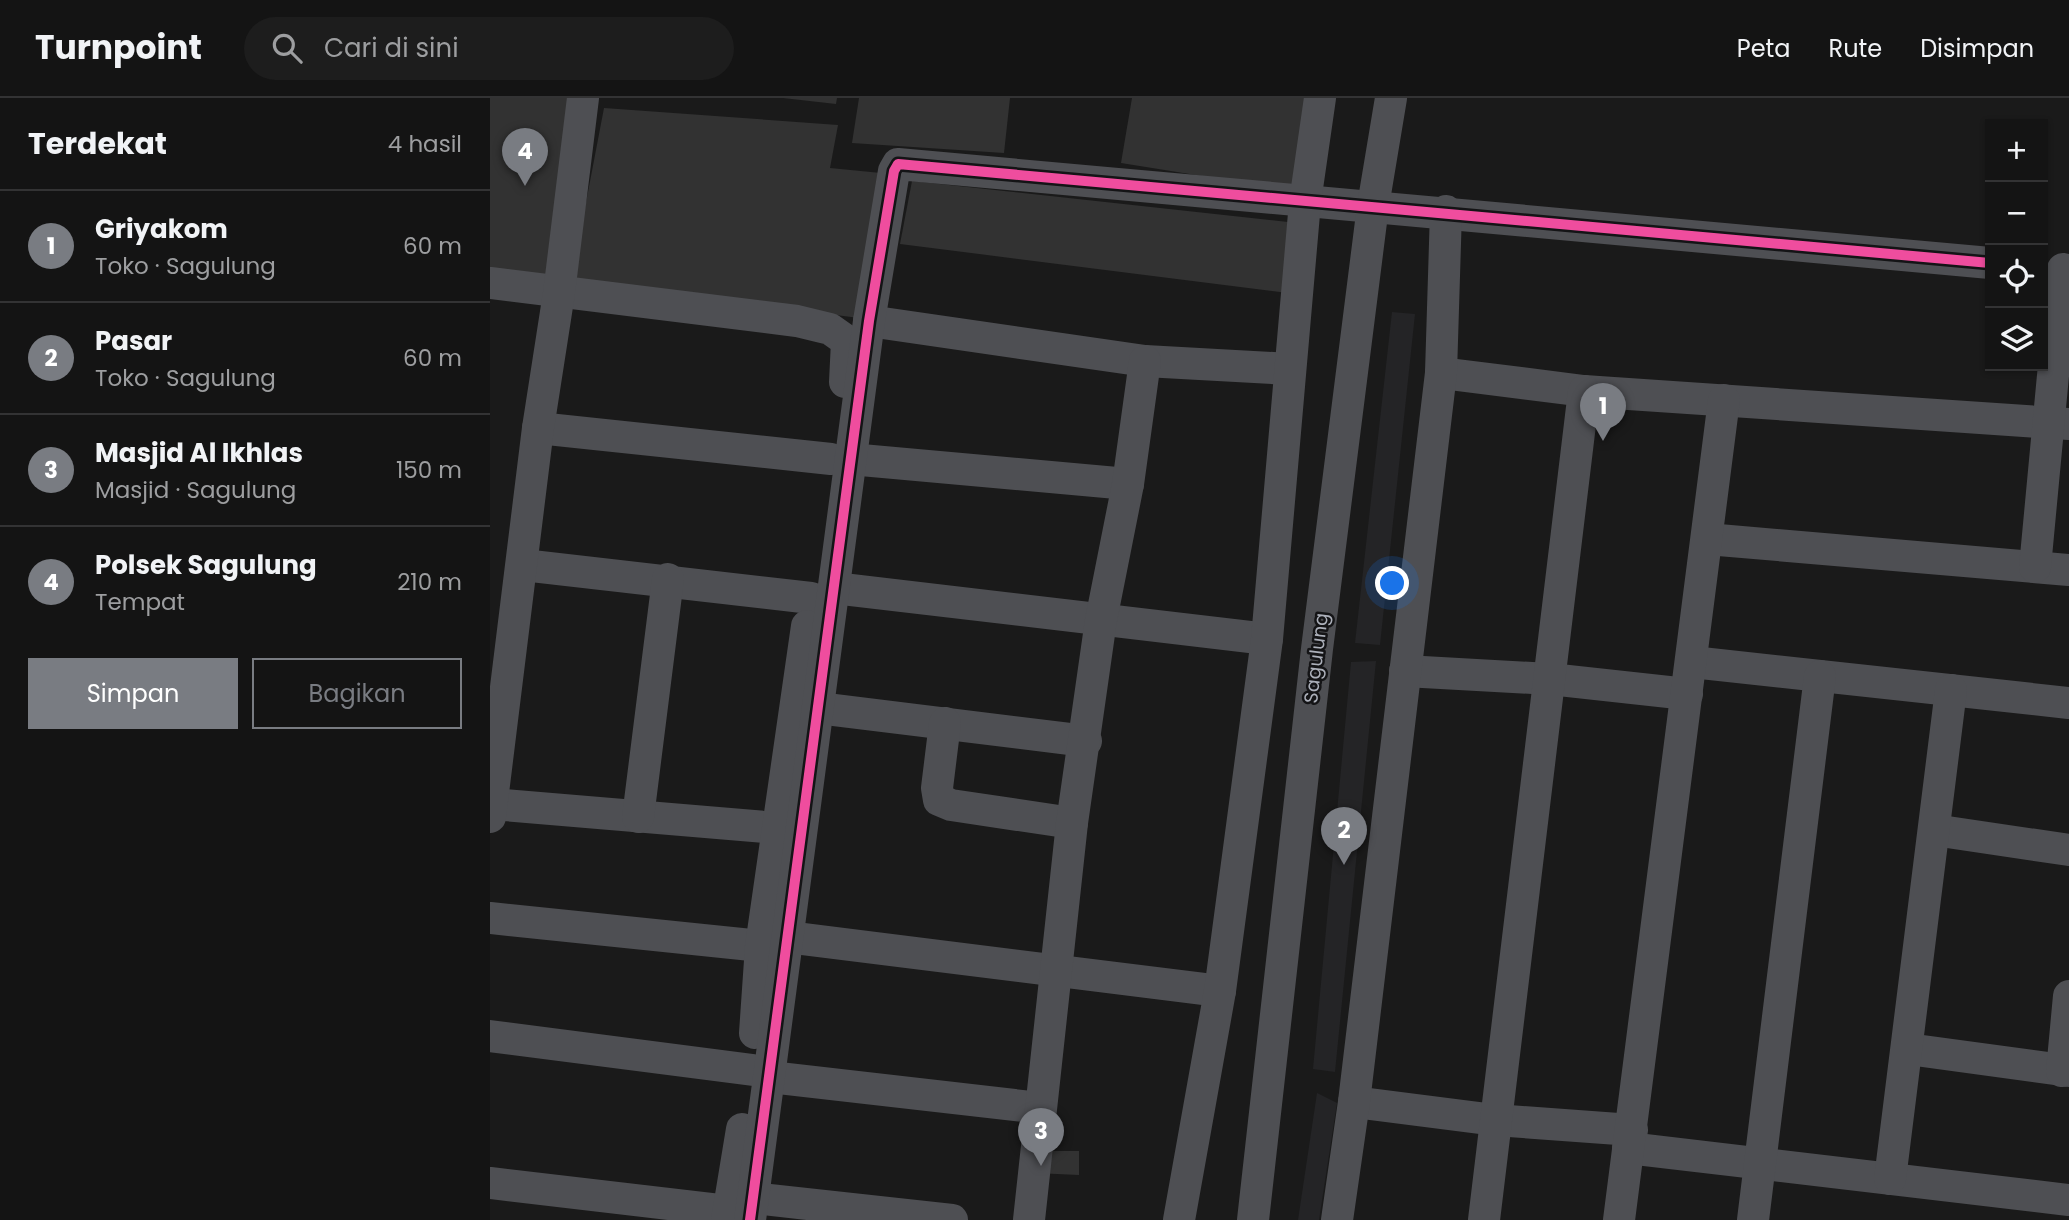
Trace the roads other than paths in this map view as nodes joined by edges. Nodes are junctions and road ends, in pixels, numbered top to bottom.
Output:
1 (583, 98) edge
2 (1320, 98) edge
3 (1391, 98) edge
4 (1305, 202) junction
5 (1373, 206) junction
6 (1446, 211) junction
7 (1985, 263) edge
8 (2058, 269) edge
9 (490, 283) edge
10 (559, 293) junction
11 (869, 321) junction
12 (1145, 361) junction
13 (1290, 369) junction
14 (1441, 373) junction
15 (1584, 391) junction
16 (1724, 400) junction
17 (2059, 423) edge
18 (538, 428) junction
19 (840, 459) junction
20 (1128, 484) junction
21 (1707, 539) junction
22 (523, 565) junction
23 (2035, 567) junction
24 (2069, 570) edge
25 (667, 579) junction
26 (822, 593) junction
27 (1101, 620) junction
28 (1267, 639) junction
29 (1692, 662) junction
30 (1405, 671) junction
31 (1820, 676) junction
32 (1550, 679) junction
33 (499, 684) edge
34 (1951, 690) junction
35 (1687, 694) junction
36 (2069, 703) edge
37 (818, 708) junction
38 (945, 723) junction
39 (1086, 741) junction
40 (491, 811) edge
41 (638, 817) junction
42 (1072, 823) junction
43 (777, 828) junction
44 (1934, 830) junction
45 (2069, 850) edge
46 (490, 918) edge
47 (774, 942) junction
48 (1056, 972) junction
49 (1220, 991) junction
50 (2069, 996) edge
51 (490, 1036) edge
52 (1908, 1049) junction
53 (2066, 1071) edge
54 (761, 1074) junction
55 (1354, 1102) junction
56 (1040, 1108) junction
57 (1495, 1120) junction
58 (1630, 1139) junction
59 (1759, 1164) junction
60 (1890, 1179) junction
61 (490, 1183) edge
62 (2069, 1200) edge
63 (739, 1212) edge
64 (952, 1220) edge
65 (1029, 1220) edge
66 (1179, 1220) edge
67 (1253, 1220) edge
68 (1337, 1220) edge
69 (1484, 1220) edge
70 (1619, 1220) edge
71 (1753, 1220) edge

1 - 10 street
2 - 4 street
3 - 5 street, Sagulung
4 - 5 street
4 - 11 street
4 - 13 street
5 - 6 street
5 - 67 street, Sagulung
6 - 7 street
6 - 14 street
8 - 17 street
9 - 10 street
10 - 18 street
10 - 19 street
11 - 12 street
11 - 19 street
12 - 13 street
12 - 20 street
13 - 28 street
14 - 15 street
14 - 30 street
15 - 16 street
15 - 32 street
16 - 17 street
16 - 21 street
17 - 23 street
18 - 19 street
18 - 22 street
19 - 20 street
19 - 26 street
20 - 27 street
21 - 23 street
21 - 29 street
22 - 25 street
22 - 33 street
23 - 24 street
25 - 26 street
25 - 41 street
26 - 27 street
26 - 37 street
26 - 43 street
27 - 28 street
27 - 39 street
28 - 49 street
29 - 31 street
29 - 35 street
30 - 32 street
30 - 55 street
31 - 34 street
31 - 59 street
32 - 35 street
32 - 57 street
33 - 40 street
34 - 36 street
34 - 44 street
35 - 58 street
37 - 38 street
37 - 47 street
38 - 39 street
38 - 42 street
39 - 42 street
40 - 41 street
41 - 43 street
42 - 48 street
43 - 47 street
44 - 45 street
44 - 52 street
46 - 47 street
47 - 48 street
47 - 54 street
48 - 49 street
48 - 56 street
49 - 66 street
50 - 53 street
51 - 54 street
52 - 53 street
52 - 60 street
54 - 56 street
54 - 63 street
55 - 57 street
55 - 68 street
56 - 65 street
57 - 58 street
57 - 69 street
58 - 59 street
58 - 70 street
59 - 60 street
59 - 71 street
60 - 62 street
61 - 63 street
63 - 64 street

